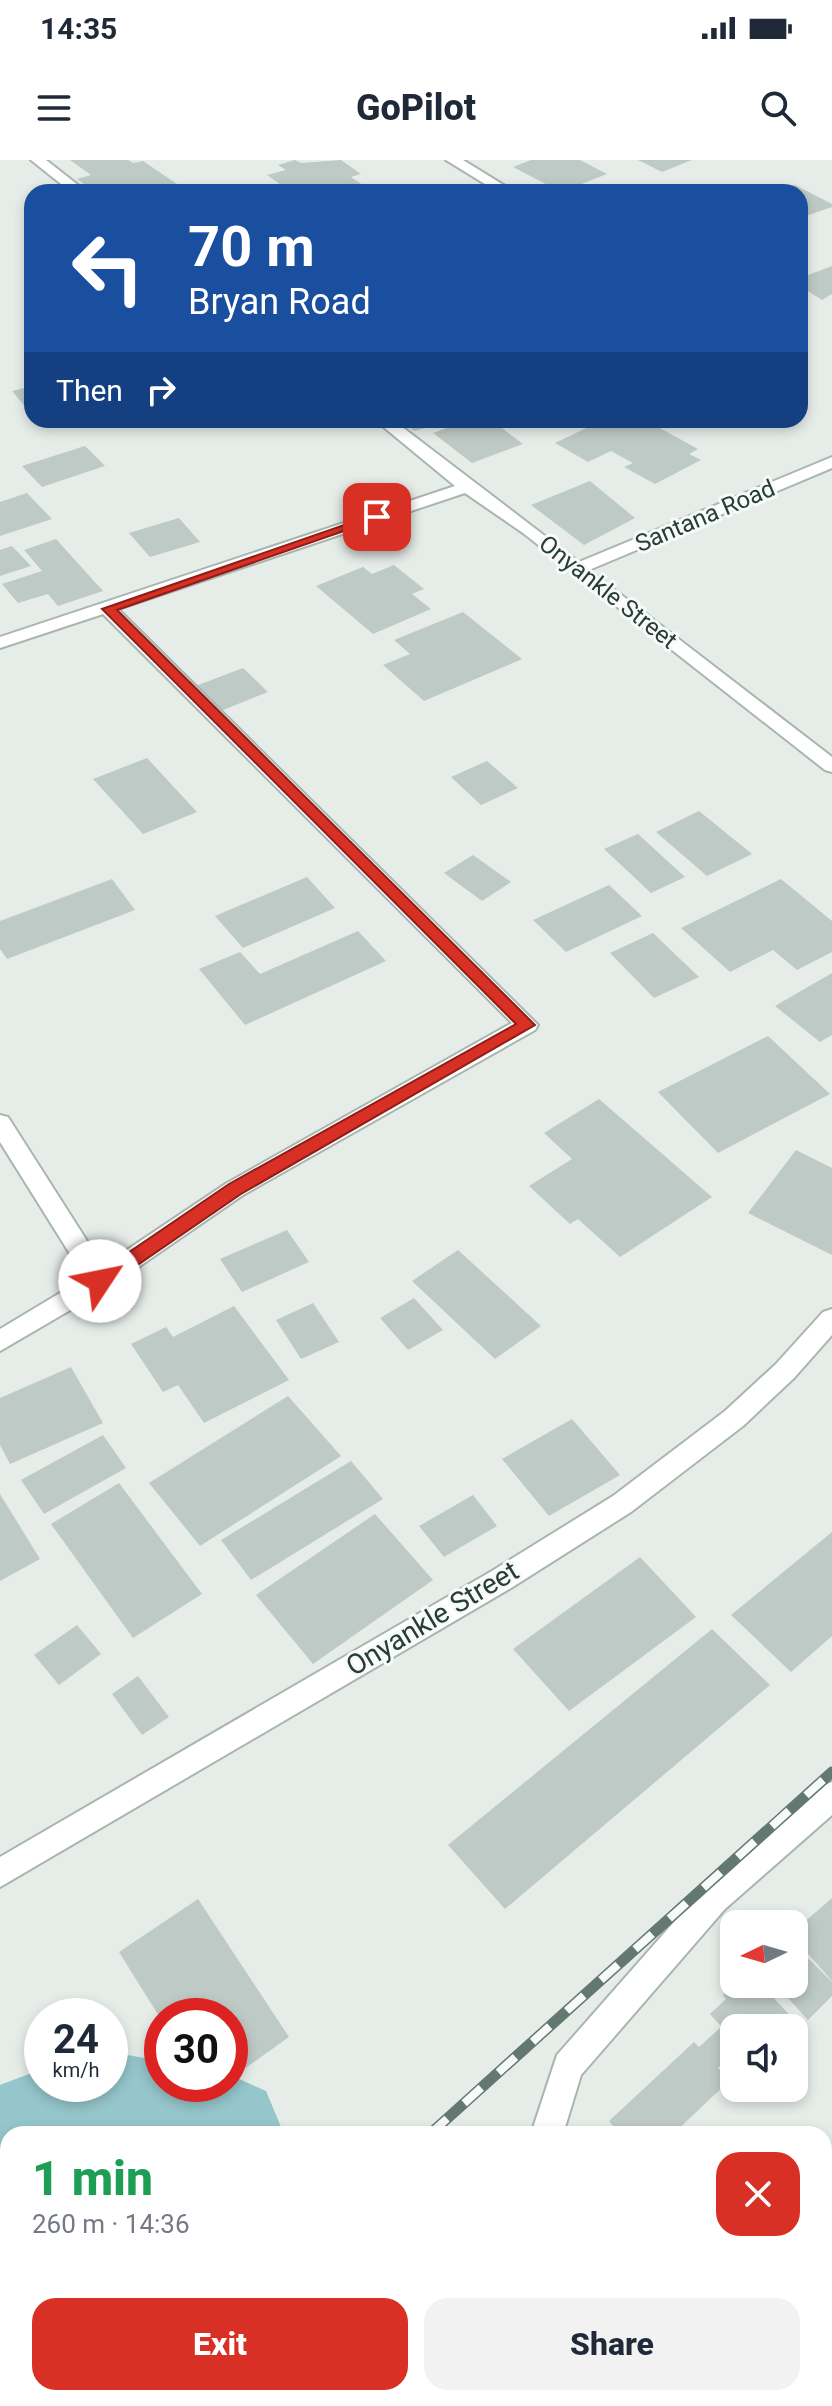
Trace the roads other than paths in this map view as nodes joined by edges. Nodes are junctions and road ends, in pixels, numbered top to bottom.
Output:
1 (38, 160) edge
2 (453, 160) edge
3 (70, 184) edge
4 (494, 184) edge
5 (393, 428) edge
6 (832, 462) edge
7 (467, 487) junction
8 (577, 569) junction
9 (108, 609) junction
10 (0, 643) edge
11 (832, 766) edge
12 (0, 1123) edge
13 (100, 1281) junction
14 (832, 1319) edge
15 (0, 1341) edge
16 (832, 1796) edge
17 (0, 1873) edge
18 (549, 2126) edge

1 - 3 street
2 - 4 street
5 - 7 street, Onyankle Street
6 - 8 street, Santana Road
7 - 8 street, Onyankle Street
7 - 9 street
8 - 11 street, Onyankle Street
9 - 10 street
9 - 13 street
12 - 13 street
13 - 15 street
14 - 17 street, Onyankle Street
16 - 18 street

